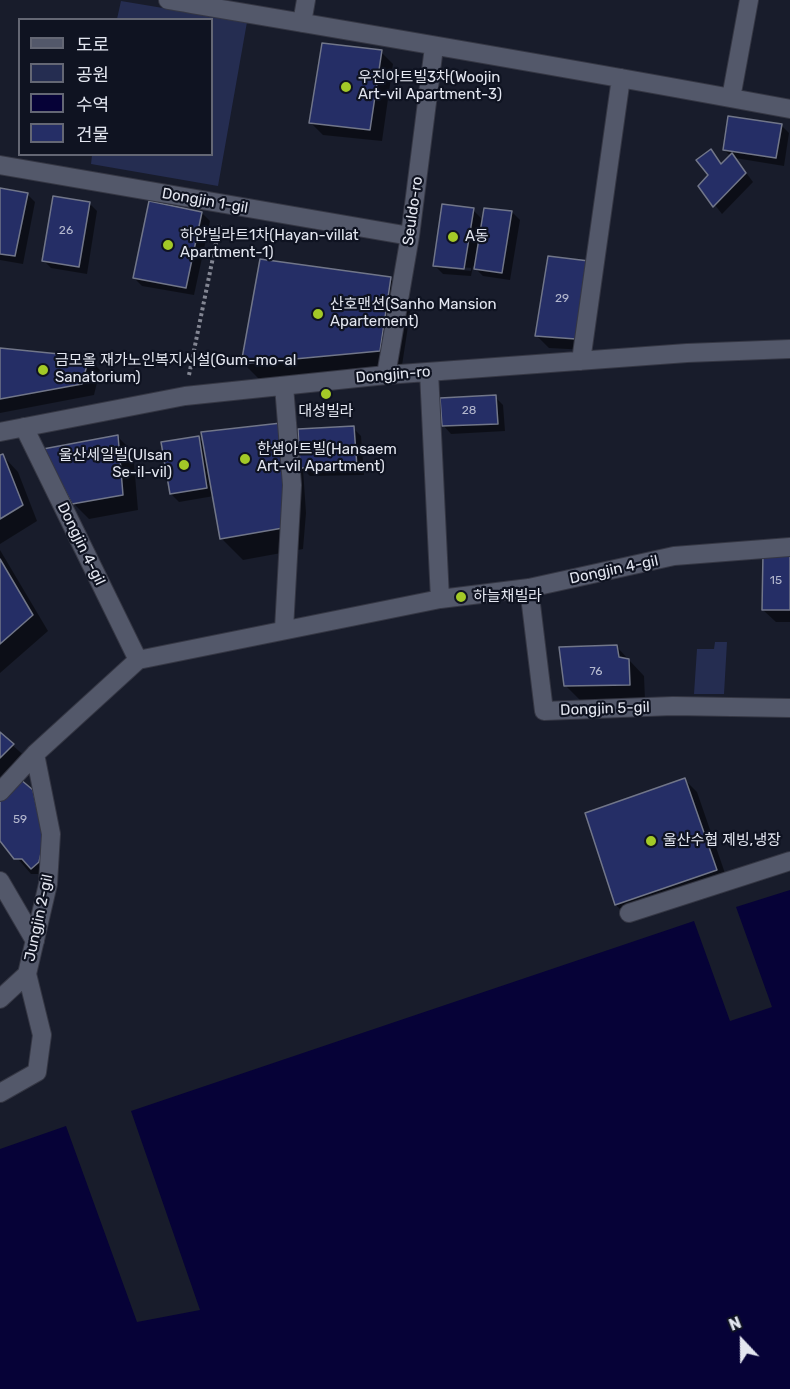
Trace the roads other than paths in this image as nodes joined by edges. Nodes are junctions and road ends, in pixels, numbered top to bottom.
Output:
1 (168, 0) edge
2 (306, 0) edge
3 (749, 0) edge
4 (302, 23) junction
5 (434, 47) junction
6 (621, 78) junction
7 (731, 98) junction
8 (790, 109) edge
9 (0, 165) edge
10 (410, 236) junction
11 (790, 349) edge
12 (581, 361) junction
13 (429, 372) junction
14 (386, 375) junction
15 (284, 386) junction
16 (24, 428) junction
17 (0, 432) edge
18 (790, 547) edge
19 (529, 588) junction
20 (440, 598) junction
21 (284, 629) junction
22 (138, 660) junction
23 (790, 708) edge
24 (35, 754) junction
25 (0, 792) edge
26 (790, 861) edge
27 (0, 881) edge
28 (629, 914) dead end
29 (35, 941) junction
30 (27, 974) junction
31 (0, 999) edge
32 (0, 1093) edge

1 - 4 street
2 - 4 street
3 - 7 street
4 - 5 street
5 - 6 street
5 - 10 street, Seuldo-ro
6 - 7 street
6 - 12 street
7 - 8 street
9 - 10 street, Dongjin 1-gil
10 - 14 street, Seuldo-ro
11 - 12 street, Dongjin-ro
12 - 13 street, Dongjin-ro
13 - 14 street, Dongjin-ro
13 - 20 street
14 - 15 street, Dongjin-ro
15 - 16 street, Dongjin-ro
15 - 21 street
16 - 17 street, Dongjin-ro
16 - 22 street, Dongjin 4-gil
18 - 19 street, Dongjin 4-gil
19 - 20 street, Dongjin 4-gil
19 - 23 street, Dongjin 5-gil
20 - 21 street, Dongjin 4-gil
21 - 22 street, Dongjin 4-gil
22 - 24 street
24 - 25 street
24 - 29 street, Jungjin 2-gil
26 - 28 street
27 - 29 street
29 - 30 street, Jungjin 2-gil
30 - 31 street, Jungjin 2-gil
30 - 32 street

